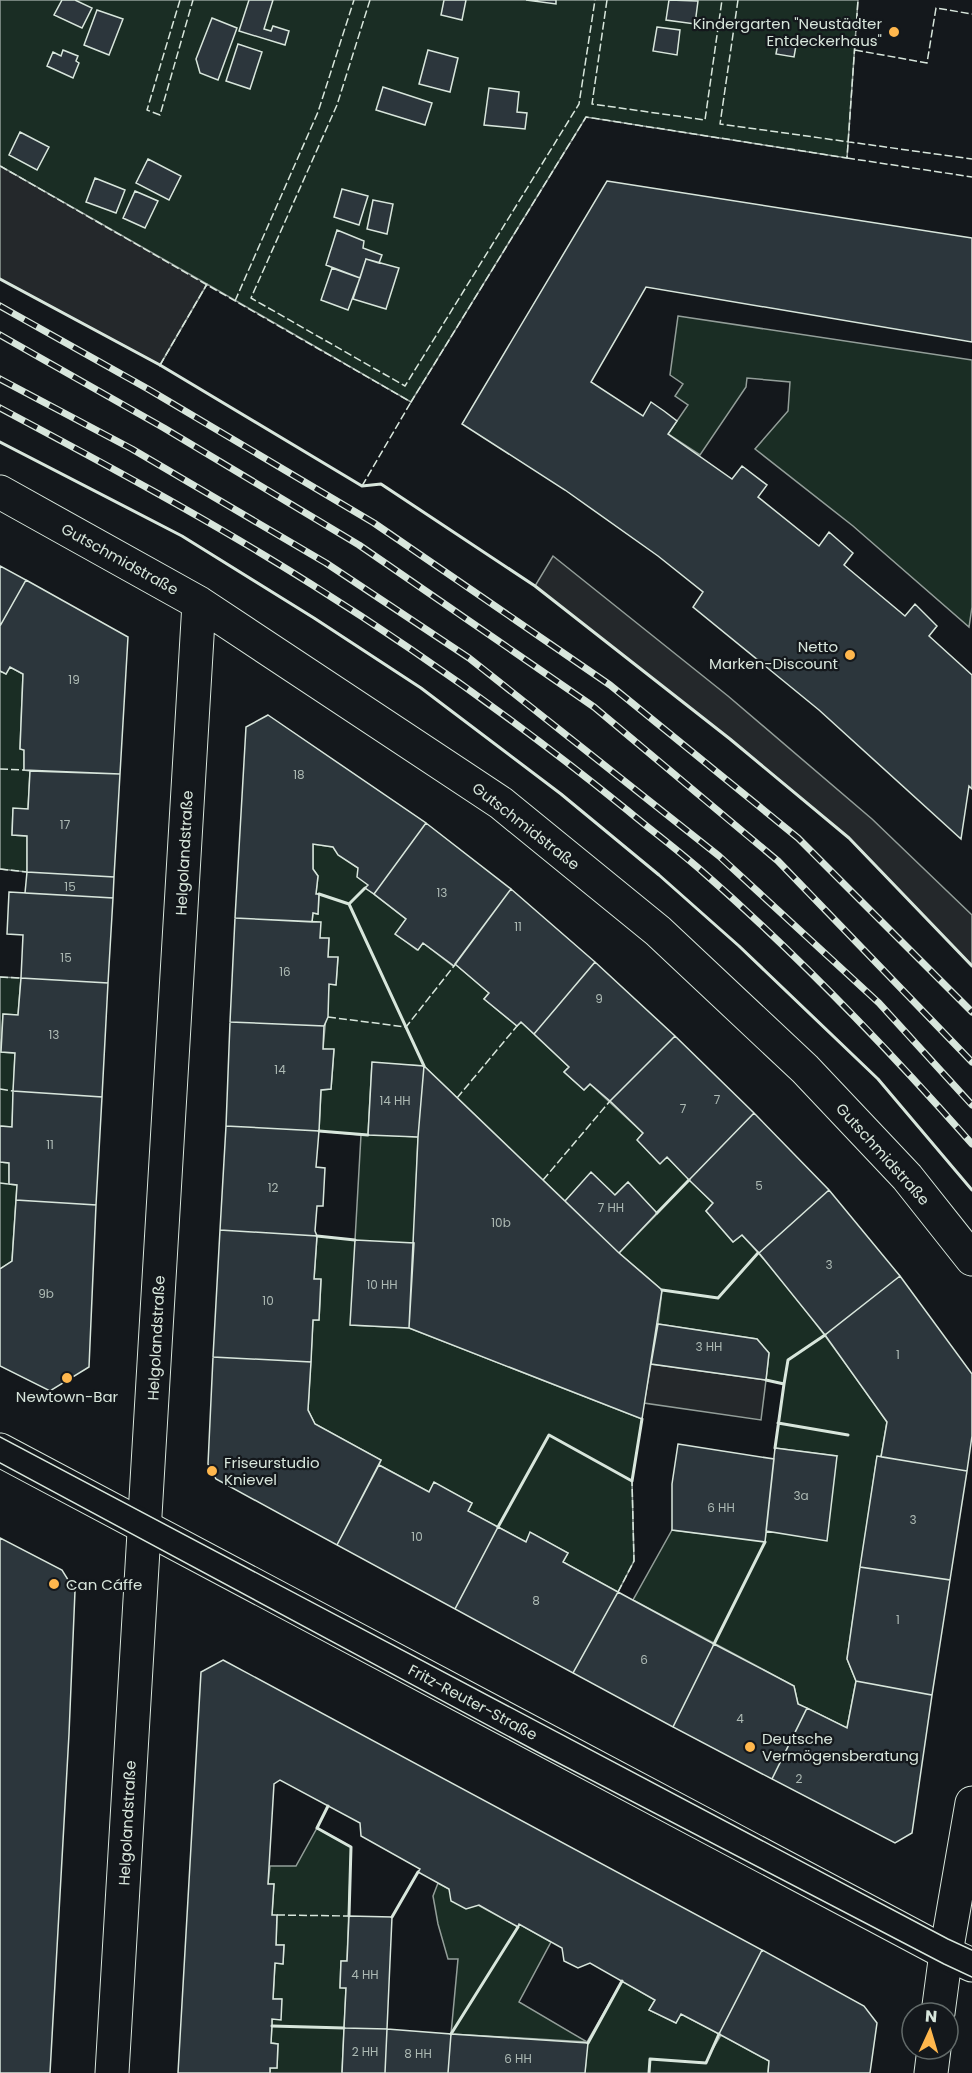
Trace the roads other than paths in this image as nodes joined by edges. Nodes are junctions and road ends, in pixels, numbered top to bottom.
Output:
1 (0, 492) edge
2 (199, 603) junction
3 (972, 1259) edge
4 (0, 1450) edge
5 (145, 1527) junction
6 (972, 1803) edge
7 (959, 1959) edge
8 (943, 2001) edge
9 (112, 2073) edge

1 - 2 street, Gutschmidstraße
2 - 3 street, Gutschmidstraße
2 - 5 street, Helgolandstraße
4 - 5 street, Fritz-Reuter-Straße
5 - 7 street, Fritz-Reuter-Straße
5 - 9 street, Helgolandstraße
6 - 7 street
7 - 8 street

